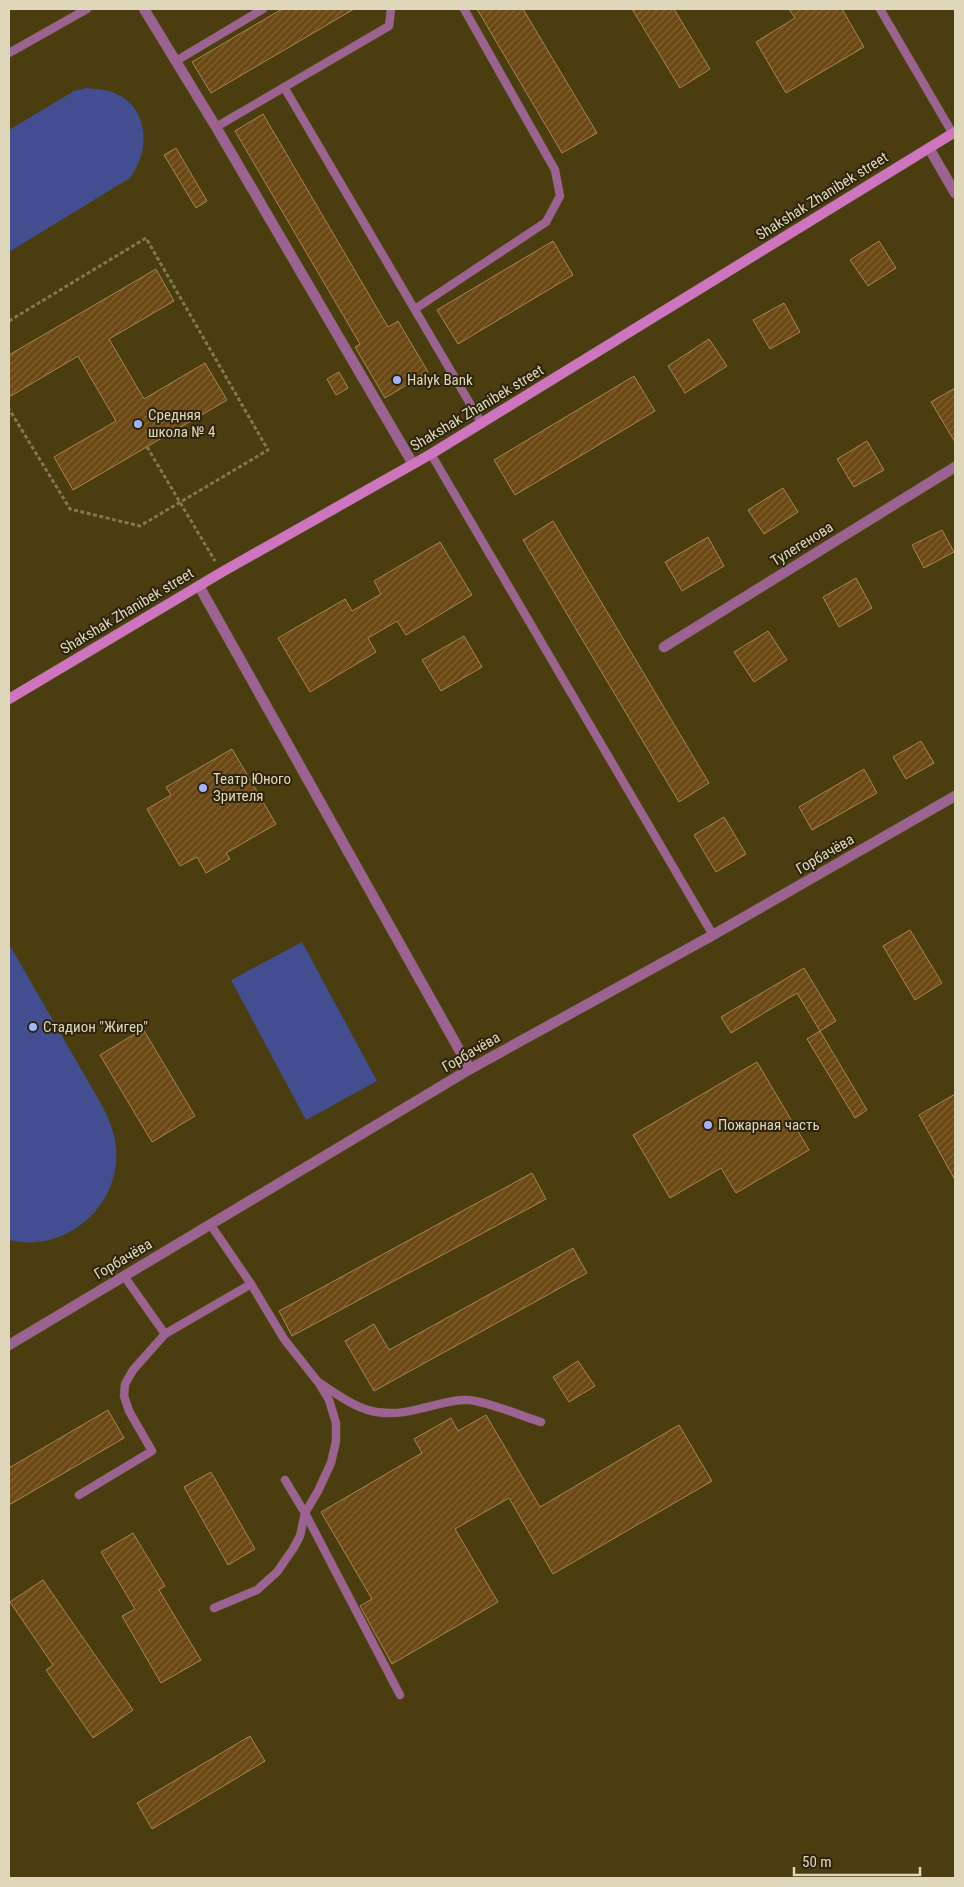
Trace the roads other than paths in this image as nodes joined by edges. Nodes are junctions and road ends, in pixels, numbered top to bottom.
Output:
1 (87, 9) edge
2 (144, 9) edge
3 (263, 9) edge
4 (391, 9) edge
5 (464, 9) edge
6 (880, 9) edge
7 (9, 52) edge
8 (176, 61) junction
9 (284, 87) junction
10 (216, 127) junction
11 (954, 133) edge
12 (929, 148) junction
13 (955, 193) edge
14 (415, 309) junction
15 (482, 424) junction
16 (431, 454) junction
17 (413, 464) junction
18 (955, 467) edge
19 (199, 586) junction
20 (664, 647) dead end
21 (9, 699) edge
22 (955, 796) edge
23 (713, 936) junction
24 (470, 1069) junction
25 (210, 1224) junction
26 (124, 1276) junction
27 (250, 1284) junction
28 (165, 1334) junction
29 (9, 1345) edge
30 (318, 1382) junction
31 (541, 1422) dead end
32 (285, 1480) dead end
33 (79, 1495) dead end
34 (305, 1513) junction
35 (214, 1608) dead end
36 (400, 1696) dead end

1 - 7 lane
2 - 8 street
3 - 8 lane
4 - 9 lane
5 - 14 lane
6 - 11 lane
8 - 10 street
9 - 10 lane
9 - 14 lane
10 - 17 street
11 - 12 main road, Shakshak Zhanibek street
12 - 13 street
12 - 15 main road, Shakshak Zhanibek street
14 - 15 lane
15 - 16 main road, Shakshak Zhanibek street
16 - 17 main road, Shakshak Zhanibek street
16 - 23 lane
17 - 19 main road, Shakshak Zhanibek street
18 - 20 street, Тулегенова
19 - 21 main road, Shakshak Zhanibek street
19 - 24 street
22 - 23 street, Горбачёва
23 - 24 street, Горбачёва
24 - 25 street, Горбачёва
25 - 26 street, Горбачёва
25 - 27 lane
26 - 28 lane
26 - 29 street, Горбачёва
27 - 28 lane
27 - 30 lane
28 - 33 lane
30 - 31 lane
30 - 34 lane
32 - 34 lane
34 - 35 lane
34 - 36 lane

